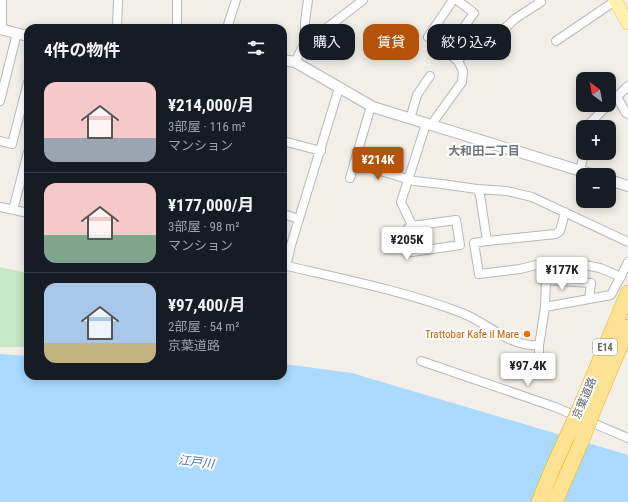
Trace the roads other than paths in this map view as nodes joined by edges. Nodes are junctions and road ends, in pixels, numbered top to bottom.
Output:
1 (2, 0) edge
2 (118, 0) edge
3 (177, 0) edge
4 (236, 0) edge
5 (308, 0) edge
6 (363, 0) edge
7 (453, 0) edge
8 (457, 0) edge
9 (539, 0) edge
10 (615, 1) edge
11 (628, 23) edge
12 (117, 24) edge
13 (177, 24) edge
14 (228, 24) edge
15 (305, 24) edge
16 (332, 24) edge
17 (437, 24) edge
18 (466, 24) edge
19 (1, 30) edge
20 (17, 33) junction
21 (24, 35) edge
22 (556, 41) dead end
23 (299, 53) edge
24 (287, 61) edge
25 (458, 61) joint
26 (295, 62) junction
27 (430, 76) dead end
28 (628, 86) edge
29 (339, 88) junction
30 (617, 97) joint
31 (24, 98) edge
32 (0, 101) edge
33 (371, 106) junction
34 (602, 112) edge
35 (628, 114) edge
36 (410, 119) junction
37 (593, 120) edge
38 (428, 124) junction
39 (0, 141) edge
40 (287, 142) edge
41 (321, 151) junction
42 (354, 163) junction
43 (24, 167) edge
44 (576, 169) edge
45 (350, 178) dead end
46 (408, 179) junction
47 (616, 182) edge
48 (628, 186) edge
49 (477, 189) junction
50 (0, 207) edge
51 (13, 210) junction
52 (24, 212) edge
53 (565, 212) junction
54 (287, 215) edge
55 (299, 219) junction
56 (412, 226) junction
57 (487, 240) junction
58 (628, 242) edge
59 (287, 244) edge
60 (628, 262) edge
61 (287, 264) edge
62 (621, 277) junction
63 (628, 293) edge
64 (589, 299) junction
65 (545, 307) junction
66 (628, 327) edge
67 (539, 346) junction
68 (421, 361) dead end
69 (536, 365) dead end
70 (589, 403) junction
71 (628, 438) edge
72 (539, 502) edge
73 (555, 502) edge

1 - 19 street
2 - 12 street
3 - 13 street
4 - 14 street
5 - 15 street
6 - 16 street
7 - 17 street
8 - 18 street
9 - 25 street
10 - 11 main road
10 - 22 street
19 - 20 street
20 - 21 street
20 - 32 street
23 - 26 street
24 - 26 street
25 - 38 street
26 - 29 street
27 - 36 street
28 - 30 street
29 - 33 street
29 - 41 street
30 - 35 street
31 - 39 street
33 - 36 street
33 - 42 street
34 - 37 street
36 - 38 street
38 - 44 street
38 - 46 street
40 - 41 street
41 - 55 street
42 - 45 street
42 - 46 street
43 - 51 street
46 - 49 street
46 - 56 street
47 - 48 street
49 - 53 street
49 - 57 street
50 - 51 street
51 - 52 street
53 - 57 street
53 - 58 street
54 - 55 street
55 - 59 street
56 - 56 street
57 - 62 street
60 - 62 street
61 - 67 street
62 - 64 street
63 - 70 highway, 京葉道路 / E14
64 - 65 street
64 - 65 street
65 - 67 street
66 - 70 highway, 京葉道路 / E14
67 - 69 street
68 - 71 street
70 - 72 highway, 京葉道路 / E14, bridge
70 - 73 highway, 京葉道路 / E14, bridge

